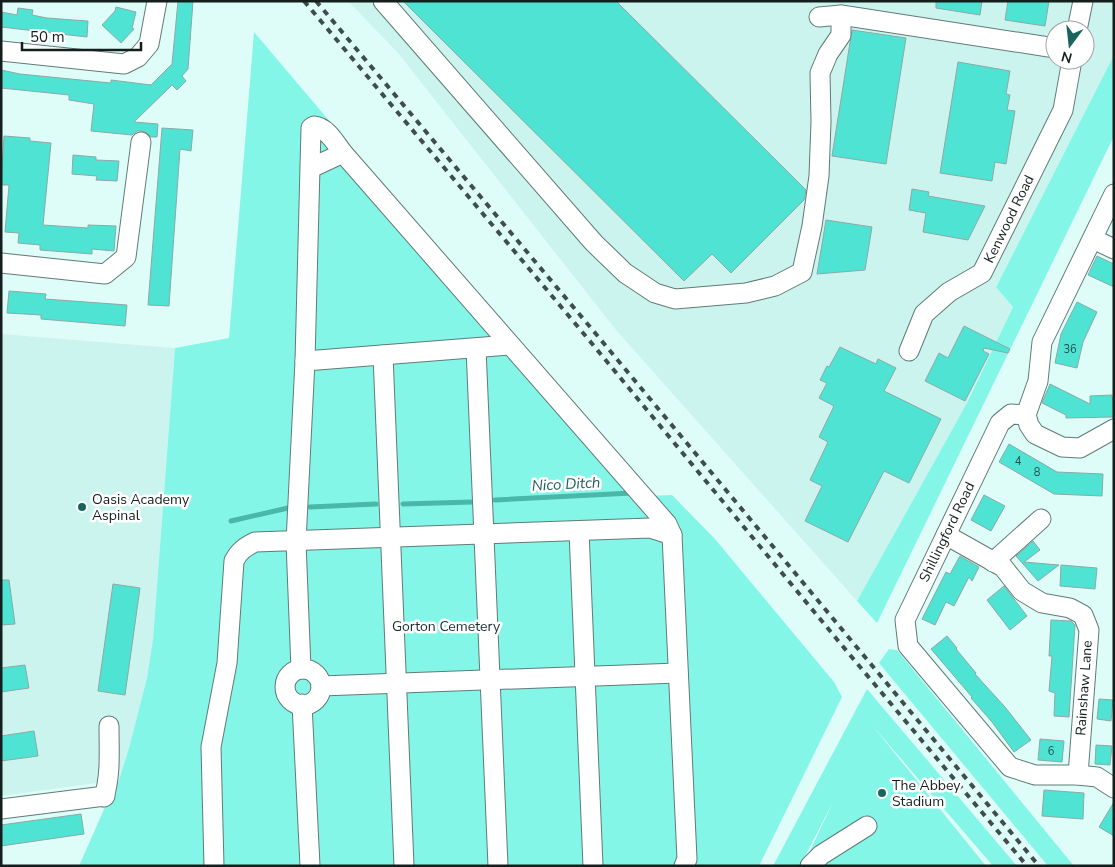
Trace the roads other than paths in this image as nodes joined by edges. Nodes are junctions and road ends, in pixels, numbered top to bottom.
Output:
1 (157, 1) edge
2 (383, 1) edge
3 (1083, 1) edge
4 (842, 15) junction
5 (819, 17) dead end
6 (1080, 20) edge
7 (1045, 46) edge
8 (1, 51) edge
9 (1070, 70) edge
10 (141, 142) dead end
11 (343, 153) junction
12 (311, 168) junction
13 (1114, 194) edge
14 (1093, 239) junction
15 (1114, 249) edge
16 (1, 263) edge
17 (510, 345) junction
18 (476, 348) junction
19 (909, 351) dead end
20 (383, 355) junction
21 (305, 361) junction
22 (1026, 415) junction
23 (1114, 429) edge
24 (1041, 519) dead end
25 (579, 531) junction
26 (485, 534) junction
27 (946, 534) junction
28 (672, 535) junction
29 (392, 538) junction
30 (296, 542) junction
31 (993, 562) junction
32 (301, 669) junction
33 (678, 673) junction
34 (585, 675) junction
35 (491, 680) junction
36 (396, 683) junction
37 (321, 686) junction
38 (302, 704) junction
39 (109, 726) dead end
40 (1078, 775) junction
41 (1114, 788) edge
42 (1, 809) edge
43 (868, 826) dead end
44 (214, 866) edge
45 (310, 866) edge
46 (404, 866) edge
47 (498, 866) edge
48 (593, 866) edge
49 (684, 866) edge
50 (810, 866) edge

1 - 8 street
2 - 4 street
3 - 6 street
4 - 5 street
4 - 7 street
9 - 19 street, Kenwood Road
10 - 16 street
11 - 12 street
11 - 12 street
11 - 17 street
12 - 21 street
13 - 14 street
14 - 15 street
14 - 22 street
17 - 18 street
17 - 28 street
18 - 20 street
18 - 26 street
20 - 21 street
20 - 29 street
21 - 30 street
22 - 23 street
22 - 27 street, Shillingford Road
24 - 31 street
25 - 26 street
25 - 28 street
25 - 34 street
26 - 29 street
26 - 35 street
27 - 31 street, Rainshaw Lane
27 - 40 street, Shillingford Road
28 - 33 street
29 - 30 street
29 - 36 street
30 - 32 street
30 - 44 street
31 - 40 street, Rainshaw Lane
32 - 37 street
32 - 38 street
33 - 34 street
33 - 49 street
34 - 35 street
34 - 48 street
35 - 36 street
35 - 47 street
36 - 37 street
36 - 46 street
37 - 38 street
38 - 45 street
39 - 42 street
40 - 41 street, Shillingford Road
43 - 50 street

